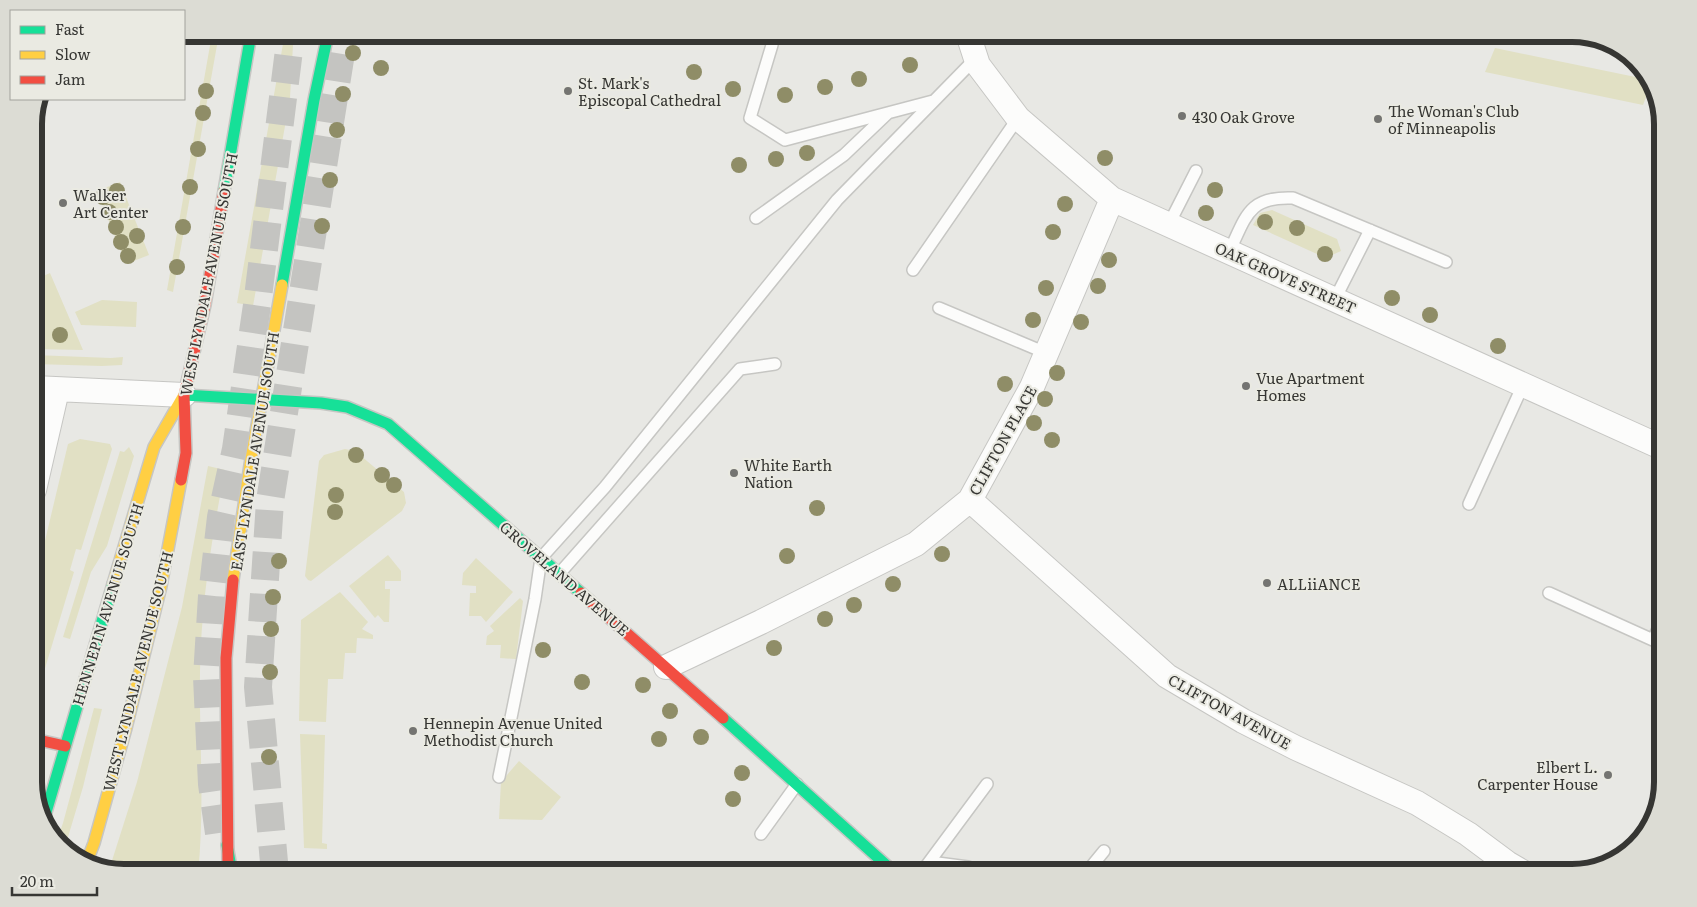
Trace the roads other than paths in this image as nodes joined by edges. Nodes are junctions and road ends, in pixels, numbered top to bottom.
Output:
1 (251, 42) edge
2 (326, 42) edge
3 (772, 42) edge
4 (971, 42) edge
5 (976, 58) junction
6 (311, 62) dead end
7 (314, 100) junction
8 (933, 101) junction
9 (889, 112) junction
10 (1018, 118) junction
11 (1196, 171) dead end
12 (1112, 199) junction
13 (756, 218) dead end
14 (1169, 224) junction
15 (1370, 230) junction
16 (1230, 252) junction
17 (1446, 262) dead end
18 (913, 270) dead end
19 (1335, 299) junction
20 (939, 308) dead end
21 (1046, 353) junction
22 (775, 364) dead end
23 (1523, 385) junction
24 (43, 389) edge
25 (57, 390) junction
26 (184, 395) junction
27 (262, 399) junction
28 (1654, 444) edge
29 (43, 451) edge
30 (970, 500) junction
31 (1469, 504) dead end
32 (541, 558) junction
33 (559, 574) junction
34 (1549, 593) dead end
35 (1654, 640) edge
36 (666, 667) junction
37 (43, 741) edge
38 (65, 746) junction
39 (499, 777) dead end
40 (797, 784) junction
41 (987, 784) dead end
42 (47, 809) edge
43 (761, 834) dead end
44 (227, 845) junction
45 (1104, 851) dead end
46 (89, 856) edge
47 (930, 862) joint
48 (225, 864) edge
49 (228, 864) edge
50 (230, 864) edge
51 (885, 864) edge
52 (945, 864) edge
53 (1093, 864) edge
54 (1507, 864) edge

1 - 26 main road, WEST LYNDALE AVENUE SOUTH
2 - 7 main road, EAST LYNDALE AVENUE SOUTH
3 - 9 lane
4 - 5 street, OAK GROVE STREET
5 - 8 lane
5 - 10 street, OAK GROVE STREET
6 - 7 main road
7 - 27 main road, EAST LYNDALE AVENUE SOUTH
8 - 9 lane
8 - 32 lane
9 - 13 lane
10 - 12 street, OAK GROVE STREET
10 - 18 lane
11 - 14 lane
12 - 14 street, OAK GROVE STREET
12 - 21 street, CLIFTON PLACE
14 - 16 street, OAK GROVE STREET
15 - 16 lane
15 - 17 lane
15 - 19 lane
16 - 19 street, OAK GROVE STREET
19 - 23 street, OAK GROVE STREET
20 - 21 lane
21 - 30 street, CLIFTON PLACE
22 - 33 lane
23 - 28 street, OAK GROVE STREET
23 - 31 lane
24 - 25 street
25 - 26 street
25 - 29 street
26 - 27 main road, GROVELAND AVENUE
26 - 38 main road, HENNEPIN AVENUE SOUTH
26 - 46 main road, WEST LYNDALE AVENUE SOUTH
27 - 32 main road, GROVELAND AVENUE
27 - 44 main road, EAST LYNDALE AVENUE SOUTH
30 - 36 street, CLIFTON PLACE
30 - 54 street, CLIFTON AVENUE
32 - 33 main road, GROVELAND AVENUE
32 - 39 lane
33 - 36 main road, GROVELAND AVENUE
34 - 35 lane
36 - 40 main road, GROVELAND AVENUE
37 - 38 main road
38 - 42 main road, HENNEPIN AVENUE SOUTH
40 - 43 lane
40 - 51 main road, GROVELAND AVENUE
41 - 47 lane
44 - 48 main road
44 - 49 main road, EAST LYNDALE AVENUE SOUTH
44 - 50 main road
45 - 53 lane
47 - 52 lane

